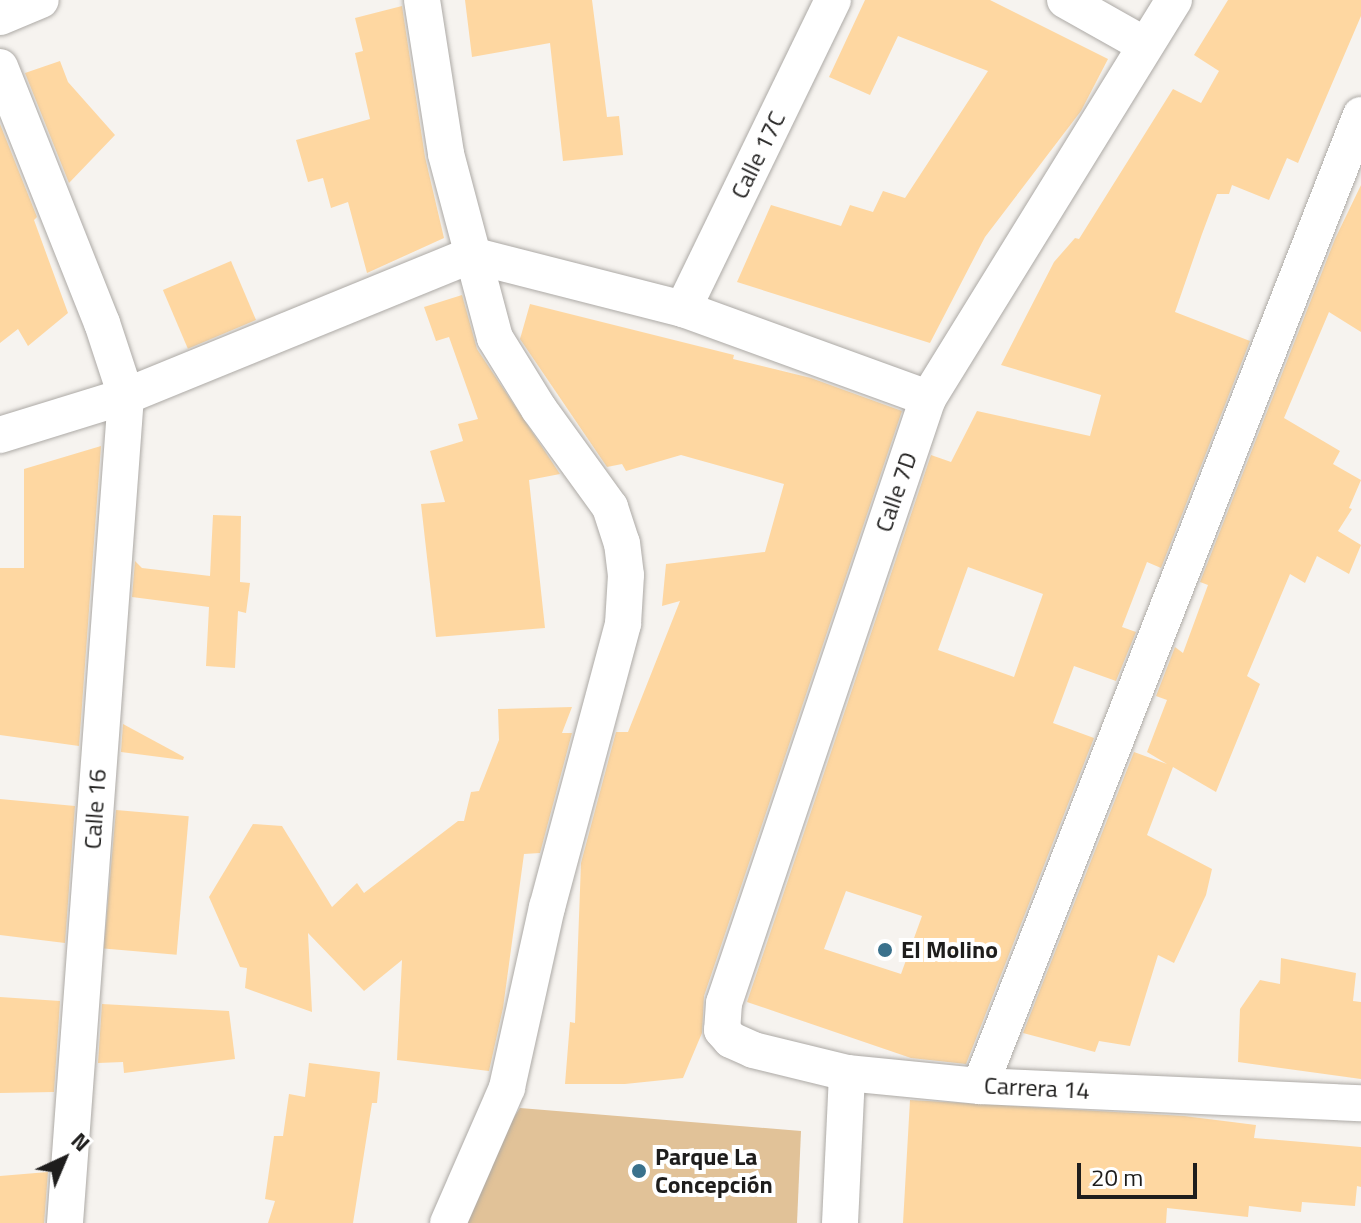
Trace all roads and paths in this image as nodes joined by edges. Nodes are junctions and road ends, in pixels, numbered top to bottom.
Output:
1 (41, 0) edge
2 (422, 0) edge
3 (833, 0) edge
4 (1065, 0) edge
5 (1174, 0) edge
6 (0, 17) edge
7 (1145, 45) junction
8 (0, 67) edge
9 (1361, 115) edge
10 (471, 255) junction
11 (683, 309) junction
12 (126, 396) junction
13 (928, 398) junction
14 (0, 435) edge
15 (722, 1030) joint
16 (847, 1073) junction
17 (980, 1086) junction
18 (1361, 1103) edge
19 (65, 1223) edge
20 (448, 1223) edge
21 (840, 1223) edge

1 - 6 street
2 - 10 street
3 - 11 street, Calle 17C
4 - 7 street
5 - 7 street, Calle 7D
7 - 13 street, Calle 7D
8 - 12 street
9 - 17 street
10 - 11 street
10 - 12 street
10 - 20 street
11 - 13 street
12 - 14 street
12 - 19 street, Calle 16
13 - 15 street, Calle 7D
15 - 16 street, Carrera 14
16 - 17 street, Carrera 14
16 - 21 street
17 - 18 street, Carrera 14

